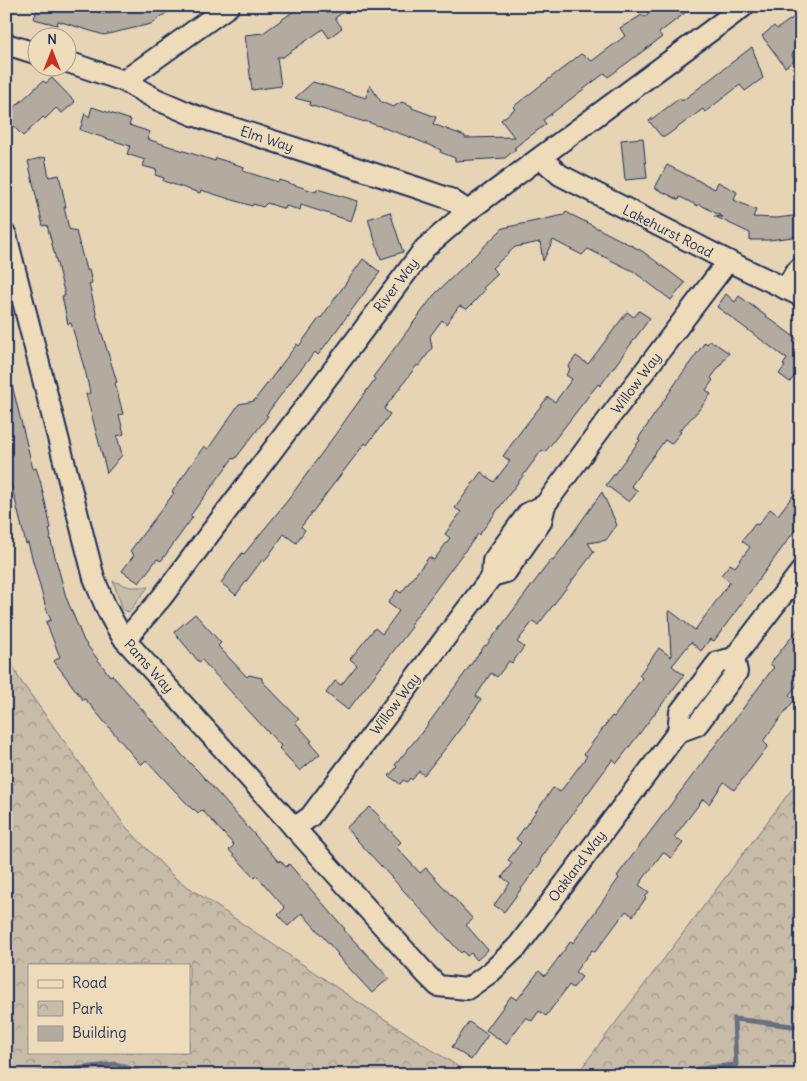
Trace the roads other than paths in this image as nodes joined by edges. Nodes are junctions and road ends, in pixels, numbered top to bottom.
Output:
1 (229, 6) edge
2 (744, 6) edge
3 (10, 49) edge
4 (28, 52) edge
5 (78, 65) edge
6 (124, 81) junction
7 (541, 158) junction
8 (468, 211) junction
9 (6, 235) edge
10 (728, 261) junction
11 (801, 267) edge
12 (793, 292) edge
13 (801, 571) edge
14 (126, 640) junction
15 (294, 828) junction
16 (466, 989) joint

1 - 6 street
2 - 7 street, River Way
3 - 4 street
5 - 6 street, Elm Way
6 - 8 street, Elm Way
7 - 8 street, River Way
7 - 10 street, Lakehurst Road
8 - 14 street, River Way
9 - 14 street, Pams Way
10 - 12 street, Lakehurst Road
10 - 15 street, Willow Way
11 - 12 street
13 - 16 street, Oakland Way
14 - 15 street, Pams Way
15 - 16 street, Pams Way

